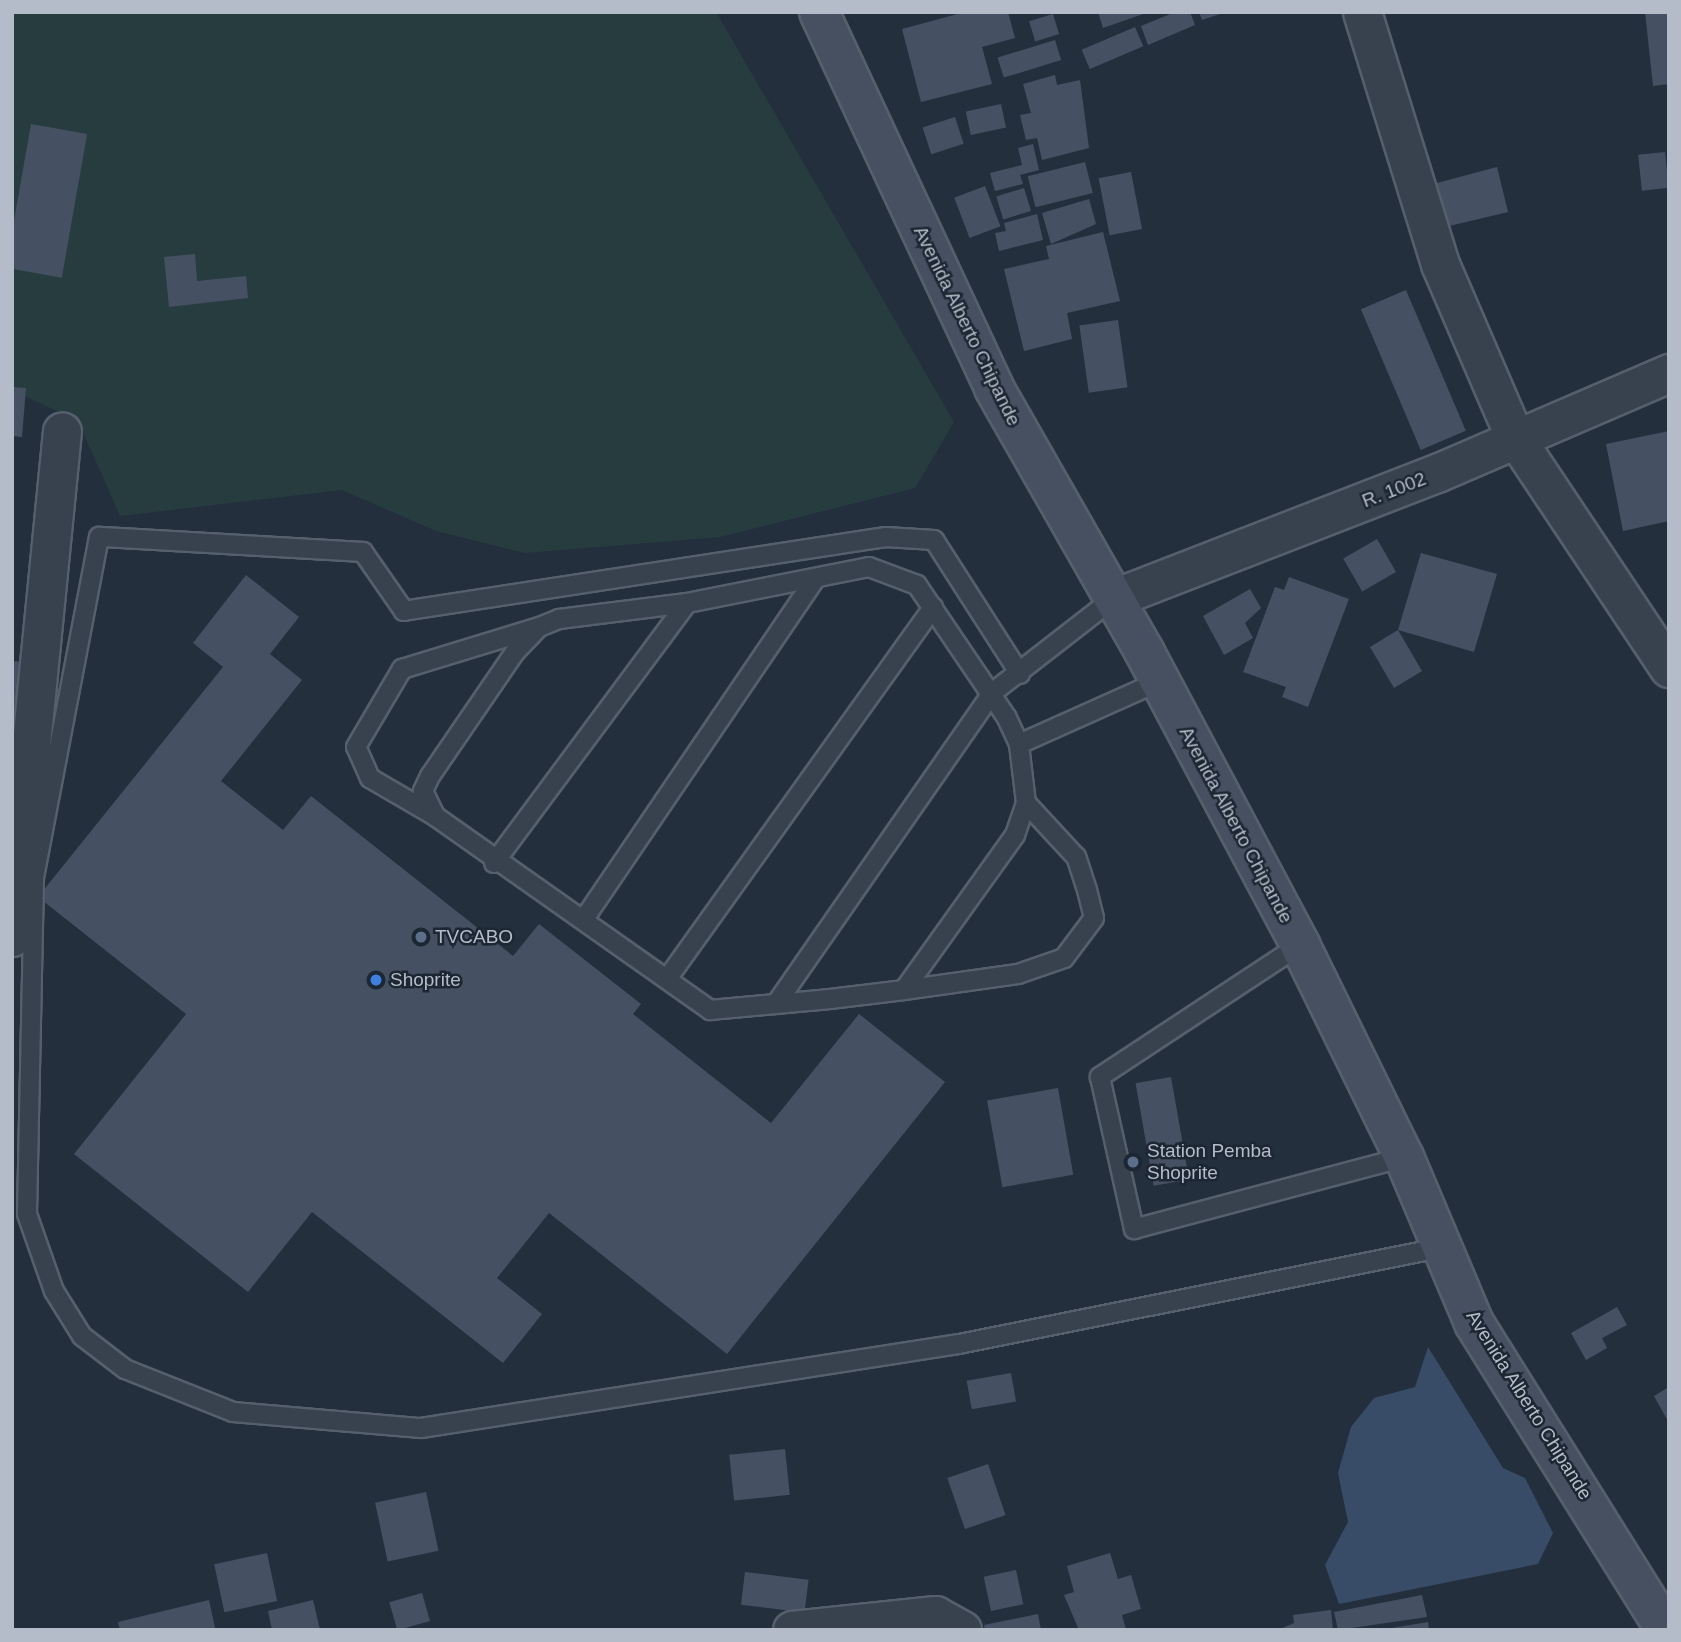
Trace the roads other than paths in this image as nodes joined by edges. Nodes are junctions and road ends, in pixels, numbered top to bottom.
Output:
1 (819, 12) edge
2 (1362, 12) edge
3 (1669, 373) edge
4 (62, 431) dead end
5 (1514, 436) junction
6 (816, 578) junction
7 (1114, 598) junction
8 (687, 603) junction
9 (933, 608) junction
10 (539, 627) junction
11 (1669, 668) edge
12 (1020, 674) junction
13 (1160, 681) junction
14 (993, 692) junction
15 (1019, 744) junction
16 (1026, 803) junction
17 (435, 816) junction
18 (494, 863) junction
19 (584, 919) junction
20 (12, 937) edge
21 (1300, 945) junction
22 (667, 979) junction
23 (904, 990) junction
24 (776, 1004) junction
25 (1404, 1157) junction
26 (1444, 1247) junction
27 (1664, 1614) edge
28 (792, 1630) edge
29 (962, 1630) edge

1 - 7 main road, Avenida Alberto Chipande
2 - 5 street
3 - 5 street, R. 1002
4 - 20 street
5 - 7 street, R. 1002
5 - 11 street
6 - 8 lane
6 - 9 lane
6 - 19 lane
7 - 12 lane
7 - 13 main road, Avenida Alberto Chipande
8 - 10 lane
8 - 18 lane
9 - 14 lane
9 - 22 lane
10 - 17 lane
10 - 17 lane
12 - 14 lane
12 - 26 lane
13 - 15 lane
13 - 21 main road, Avenida Alberto Chipande
14 - 15 lane
14 - 24 lane
15 - 16 lane
16 - 23 lane
16 - 23 lane
17 - 18 lane
18 - 19 lane
19 - 22 lane
21 - 25 main road, Avenida Alberto Chipande
21 - 25 lane
22 - 24 lane
23 - 24 lane
25 - 26 main road, Avenida Alberto Chipande
26 - 27 main road, Avenida Alberto Chipande
28 - 29 street

